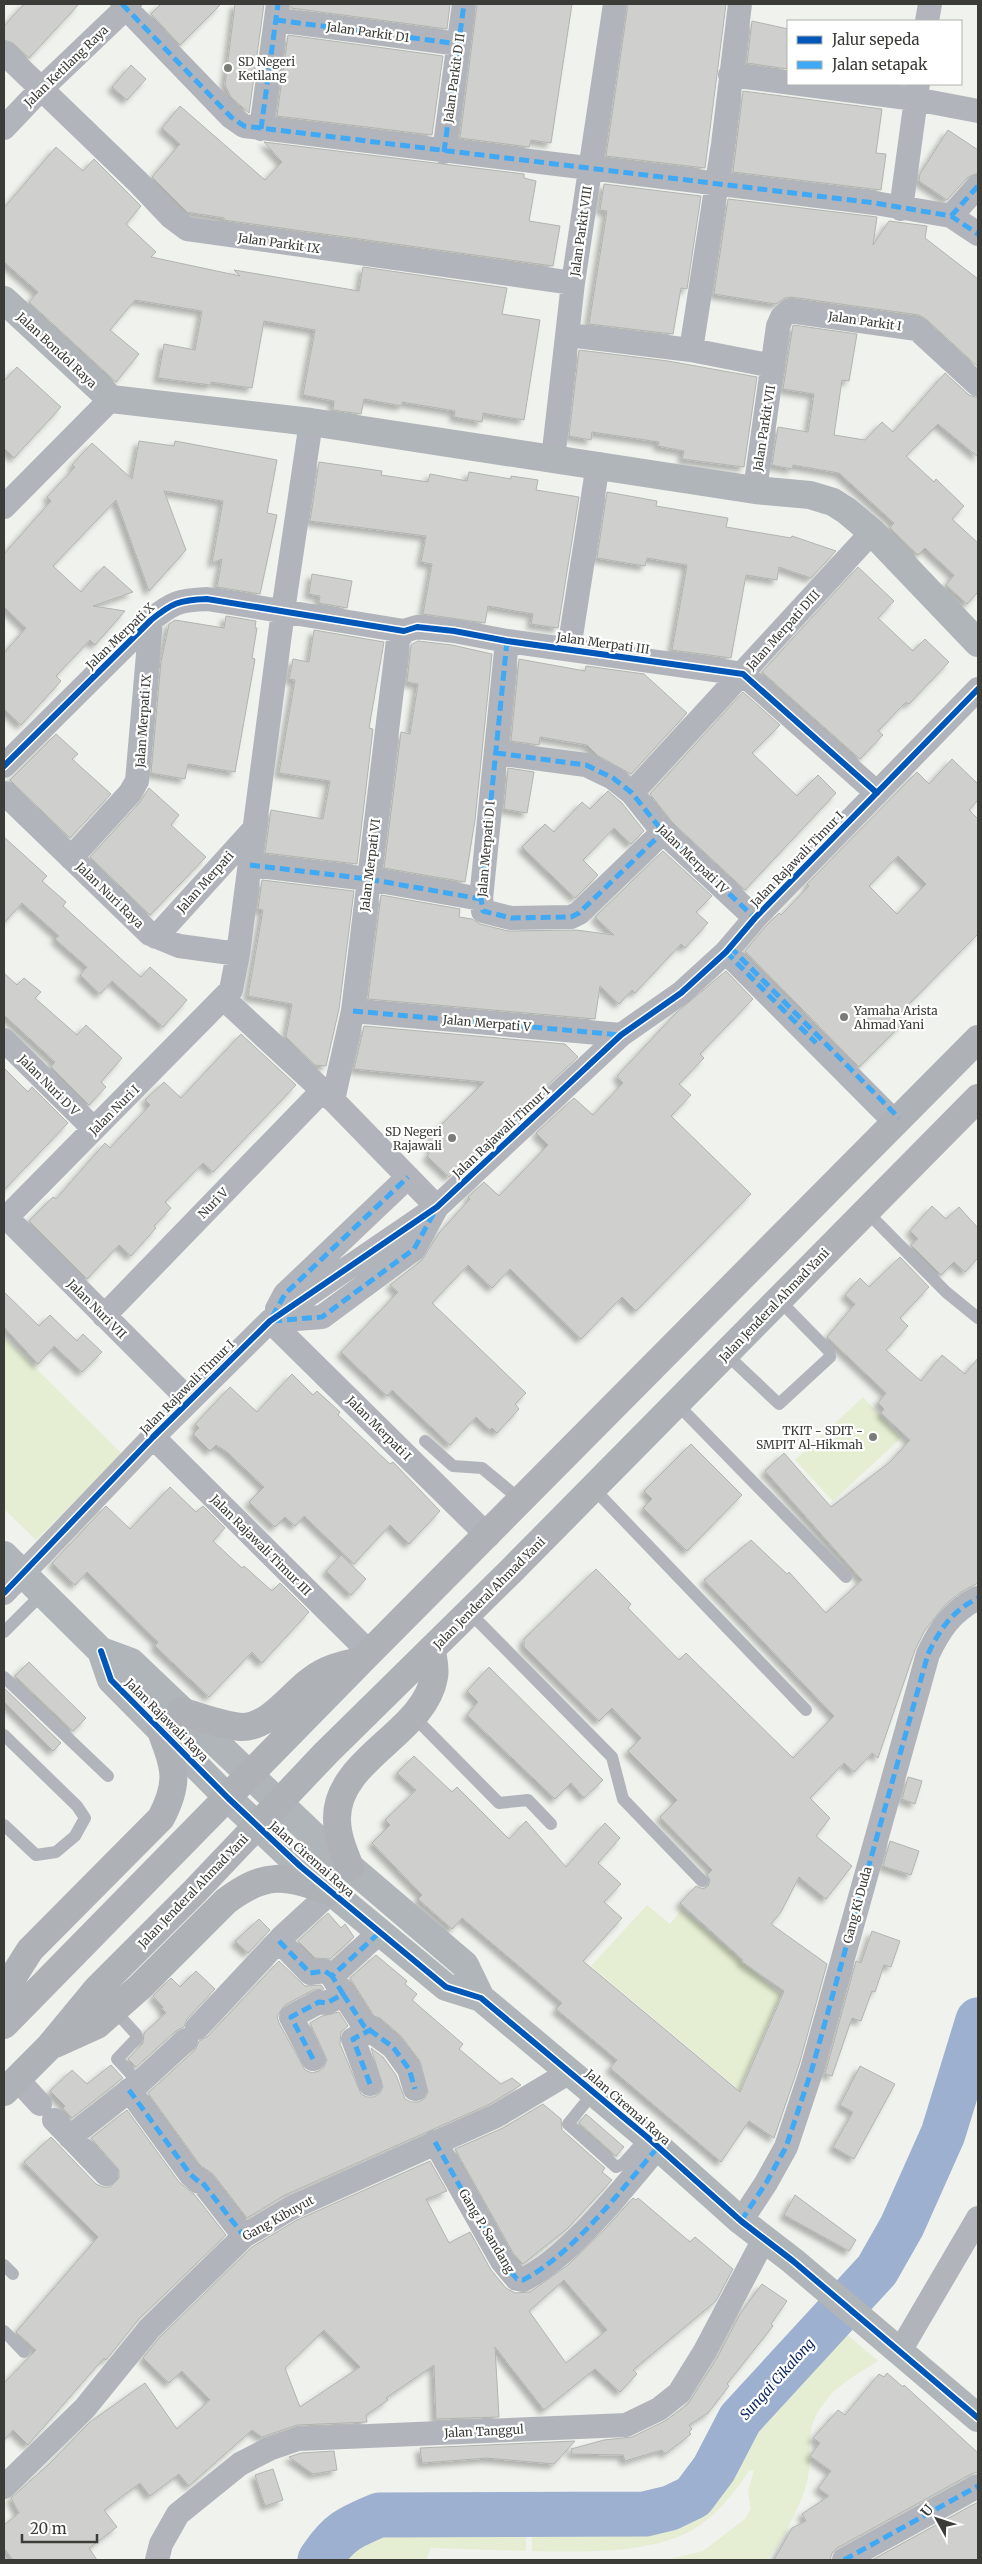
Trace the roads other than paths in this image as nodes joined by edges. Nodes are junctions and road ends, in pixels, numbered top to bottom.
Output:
1 (464, 4) edge
2 (615, 4) edge
3 (740, 4) edge
4 (930, 4) edge
5 (126, 5) edge
6 (277, 12) edge
7 (927, 20) edge
8 (459, 44) junction
9 (4, 53) edge
10 (730, 75) junction
11 (787, 80) edge
12 (840, 85) edge
13 (41, 89) junction
14 (917, 92) edge
15 (978, 111) edge
16 (4, 128) edge
17 (261, 129) junction
18 (444, 152) junction
19 (590, 168) junction
20 (717, 184) junction
21 (978, 186) edge
22 (901, 208) junction
23 (951, 216) junction
24 (978, 234) edge
25 (573, 282) junction
26 (4, 300) edge
27 (568, 335) junction
28 (691, 350) junction
29 (773, 366) junction
30 (978, 385) edge
31 (111, 399) junction
32 (311, 422) junction
33 (553, 459) junction
34 (598, 464) junction
35 (755, 490) junction
36 (4, 507) edge
37 (872, 532) junction
38 (283, 611) junction
39 (151, 620) junction
40 (404, 631) junction
41 (507, 641) junction
42 (978, 643) edge
43 (569, 649) junction
44 (743, 674) junction
45 (978, 689) edge
46 (496, 753) junction
47 (4, 766) edge
48 (4, 793) edge
49 (632, 794) junction
50 (877, 794) junction
51 (255, 828) junction
52 (663, 832) junction
53 (71, 858) junction
54 (250, 865) junction
55 (368, 879) junction
56 (481, 899) junction
57 (755, 918) junction
58 (156, 937) junction
59 (726, 952) junction
60 (238, 954) junction
61 (224, 999) junction
62 (353, 1011) junction
63 (621, 1035) junction
64 (978, 1039) edge
65 (6, 1048) edge
66 (328, 1095) junction
67 (978, 1098) edge
68 (895, 1122) junction
69 (94, 1130) junction
70 (408, 1177) junction
71 (437, 1207) junction
72 (866, 1211) junction
73 (5, 1218) edge
74 (779, 1300) junction
75 (104, 1316) junction
76 (978, 1318) edge
77 (270, 1321) junction
78 (726, 1354) junction
79 (189, 1400) junction
80 (677, 1404) junction
81 (153, 1437) junction
82 (425, 1441) dead end
83 (593, 1488) junction
84 (522, 1500) junction
85 (488, 1536) junction
86 (13, 1564) edge
87 (846, 1577) dead end
88 (4, 1593) edge
89 (43, 1593) junction
90 (978, 1598) edge
91 (470, 1613) junction
92 (4, 1632) edge
93 (432, 1650) junction
94 (101, 1651) junction
95 (366, 1657) junction
96 (4, 1676) edge
97 (806, 1710) dead end
98 (181, 1711) junction
99 (419, 1722) junction
100 (161, 1731) junction
101 (4, 1735) edge
102 (108, 1776) dead end
103 (249, 1776) junction
104 (228, 1798) junction
105 (278, 1804) junction
106 (551, 1824) dead end
107 (4, 1826) edge
108 (257, 1826) junction
109 (350, 1867) junction
110 (702, 1881) dead end
111 (331, 1892) junction
112 (380, 1932) junction
113 (279, 1941) junction
114 (337, 1985) junction
115 (4, 1991) edge
116 (481, 1998) junction
117 (119, 2015) junction
118 (4, 2026) edge
119 (372, 2030) junction
120 (49, 2047) junction
121 (313, 2059) dead end
122 (570, 2072) junction
123 (370, 2084) dead end
124 (10, 2085) edge
125 (134, 2086) junction
126 (415, 2089) dead end
127 (594, 2092) junction
128 (55, 2120) junction
129 (435, 2142) junction
130 (652, 2142) junction
131 (106, 2174) dead end
132 (978, 2218) edge
133 (741, 2221) junction
134 (244, 2236) junction
135 (764, 2239) junction
136 (4, 2265) edge
137 (13, 2274) dead end
138 (4, 2331) edge
139 (896, 2348) junction
140 (24, 2352) dead end
141 (978, 2418) edge
142 (978, 2486) edge
143 (4, 2487) edge
144 (157, 2560) edge
145 (844, 2560) edge

1 - 8 street, Jalan Parkit D II
2 - 19 street, Jalan Parkit VIII
3 - 10 street
4 - 7 street
5 - 13 street, Jalan Ketilang Raya
5 - 17 street
6 - 8 street, Jalan Parkit D1
6 - 17 street
8 - 18 street, Jalan Parkit D II
9 - 13 street, Jalan Parkit IX
10 - 11 street
10 - 20 street
12 - 14 street
13 - 16 street, Jalan Ketilang Raya
13 - 25 street, Jalan Parkit IX
14 - 15 street
14 - 22 street
17 - 18 street
18 - 19 street
19 - 20 street
19 - 25 street, Jalan Parkit VIII
20 - 22 street
20 - 28 street
21 - 23 street
22 - 23 street
23 - 24 street
25 - 27 street, Jalan Parkit VIII
26 - 31 street, Jalan Bondol Raya
27 - 28 street
27 - 33 street, Jalan Parkit VIII
28 - 29 street
29 - 30 street, Jalan Parkit I
29 - 35 street, Jalan Parkit VII
31 - 32 street
31 - 36 street
32 - 33 street
32 - 38 street
33 - 34 street
34 - 35 street
34 - 43 street
35 - 37 street
37 - 42 street
37 - 44 street, Jalan Merpati DIII
38 - 39 street, Jalan Merpati X
38 - 40 street, Jalan Merpati III
38 - 51 street
39 - 47 street, Jalan Merpati X
39 - 53 street, Jalan Merpati IX
40 - 41 street, Jalan Merpati III
40 - 55 street, Jalan Merpati VI
41 - 43 street, Jalan Merpati III
41 - 46 street, Jalan Merpati D I
43 - 44 street, Jalan Merpati III
44 - 49 street, Jalan Merpati DIII
44 - 50 street
45 - 50 street, Jalan Rajawali Timur I
46 - 49 street, Jalan Merpati IV
46 - 56 street, Jalan Merpati D I
48 - 53 street, Jalan Nuri Raya
49 - 52 street, Jalan Merpati IV
50 - 57 street, Jalan Rajawali Timur I
51 - 54 street
51 - 58 street, Jalan Merpati
52 - 56 street, Jalan Merpati D I
52 - 57 street, Jalan Merpati IV
53 - 58 street, Jalan Nuri Raya
54 - 55 street
54 - 60 street
55 - 56 street
55 - 62 street, Jalan Merpati VI
57 - 59 street, Jalan Rajawali Timur I
58 - 60 street, Jalan Nuri Raya
59 - 63 street, Jalan Rajawali Timur I
59 - 68 street
60 - 61 street
61 - 66 street
61 - 69 street, Jalan Nuri I
62 - 63 street, Jalan Merpati V
62 - 66 street, Jalan Merpati VI
63 - 71 street, Jalan Rajawali Timur I
64 - 68 highway
65 - 69 street, Jalan Nuri D V
66 - 70 street
66 - 75 street, Nuri V
67 - 72 highway, Jalan Jenderal Ahmad Yani
68 - 84 highway
69 - 73 street, Jalan Nuri I
70 - 71 street
70 - 77 street
71 - 77 street, Jalan Rajawali Timur I
72 - 74 highway, Jalan Jenderal Ahmad Yani
72 - 76 lane
73 - 75 street, Jalan Nuri VII
74 - 78 highway, Jalan Jenderal Ahmad Yani
74 - 78 lane
75 - 79 street, Jalan Nuri VII
77 - 79 street, Jalan Rajawali Timur I
77 - 85 street, Jalan Merpati I
78 - 80 highway, Jalan Jenderal Ahmad Yani
79 - 81 street, Jalan Rajawali Timur I
80 - 83 highway, Jalan Jenderal Ahmad Yani
80 - 87 lane
81 - 86 street, Jalan Rajawali Timur I
81 - 95 street, Jalan Rajawali Timur III
82 - 84 lane
83 - 91 highway, Jalan Jenderal Ahmad Yani
83 - 97 lane
84 - 85 highway
85 - 95 highway
86 - 88 street, Jalan Rajawali Timur I
86 - 89 street, Jalan Rajawali Raya
89 - 92 lane
89 - 94 street, Jalan Rajawali Raya
90 - 133 street, Gang Ki Duda
91 - 93 highway, Jalan Jenderal Ahmad Yani
91 - 110 lane
93 - 99 highway
93 - 105 highway, Jalan Jenderal Ahmad Yani
94 - 98 street, Jalan Rajawali Raya
94 - 100 street, Jalan Rajawali Raya
95 - 98 highway
95 - 103 highway
96 - 102 lane
98 - 103 street, Jalan Rajawali Raya
99 - 106 lane
99 - 109 highway
100 - 104 street, Jalan Rajawali Raya
100 - 115 highway
101 - 107 lane
103 - 104 highway
103 - 105 street, Jalan Rajawali Raya
104 - 108 street, Jalan Rajawali Raya
104 - 118 highway
105 - 108 highway, Jalan Jenderal Ahmad Yani
105 - 109 street, Jalan Ciremai Raya
108 - 111 street, Jalan Ciremai Raya
108 - 120 highway, Jalan Jenderal Ahmad Yani
109 - 116 street, Jalan Ciremai Raya
111 - 112 street, Jalan Ciremai Raya
111 - 113 street
111 - 117 highway
112 - 114 street
112 - 116 street, Jalan Ciremai Raya
113 - 114 street
113 - 125 street
114 - 119 street
114 - 121 street
116 - 122 street, Jalan Ciremai Raya
117 - 120 highway
117 - 125 lane
119 - 123 street
119 - 126 street
120 - 124 highway, Jalan Jenderal Ahmad Yani
122 - 127 street, Jalan Ciremai Raya
122 - 129 street, Gang Kibuyut
124 - 128 street
125 - 128 street
125 - 134 street
127 - 130 street, Jalan Ciremai Raya
127 - 130 lane
128 - 131 street
129 - 130 street, Gang P. Sandang
129 - 134 street, Gang Kibuyut
130 - 133 street, Jalan Ciremai Raya
132 - 139 street
133 - 135 street, Jalan Ciremai Raya
134 - 143 street, Gang Kibuyut
135 - 139 street, Jalan Ciremai Raya
135 - 144 street, Jalan Tanggul
136 - 137 lane
138 - 140 lane
139 - 141 street, Jalan Ciremai Raya
142 - 145 street

